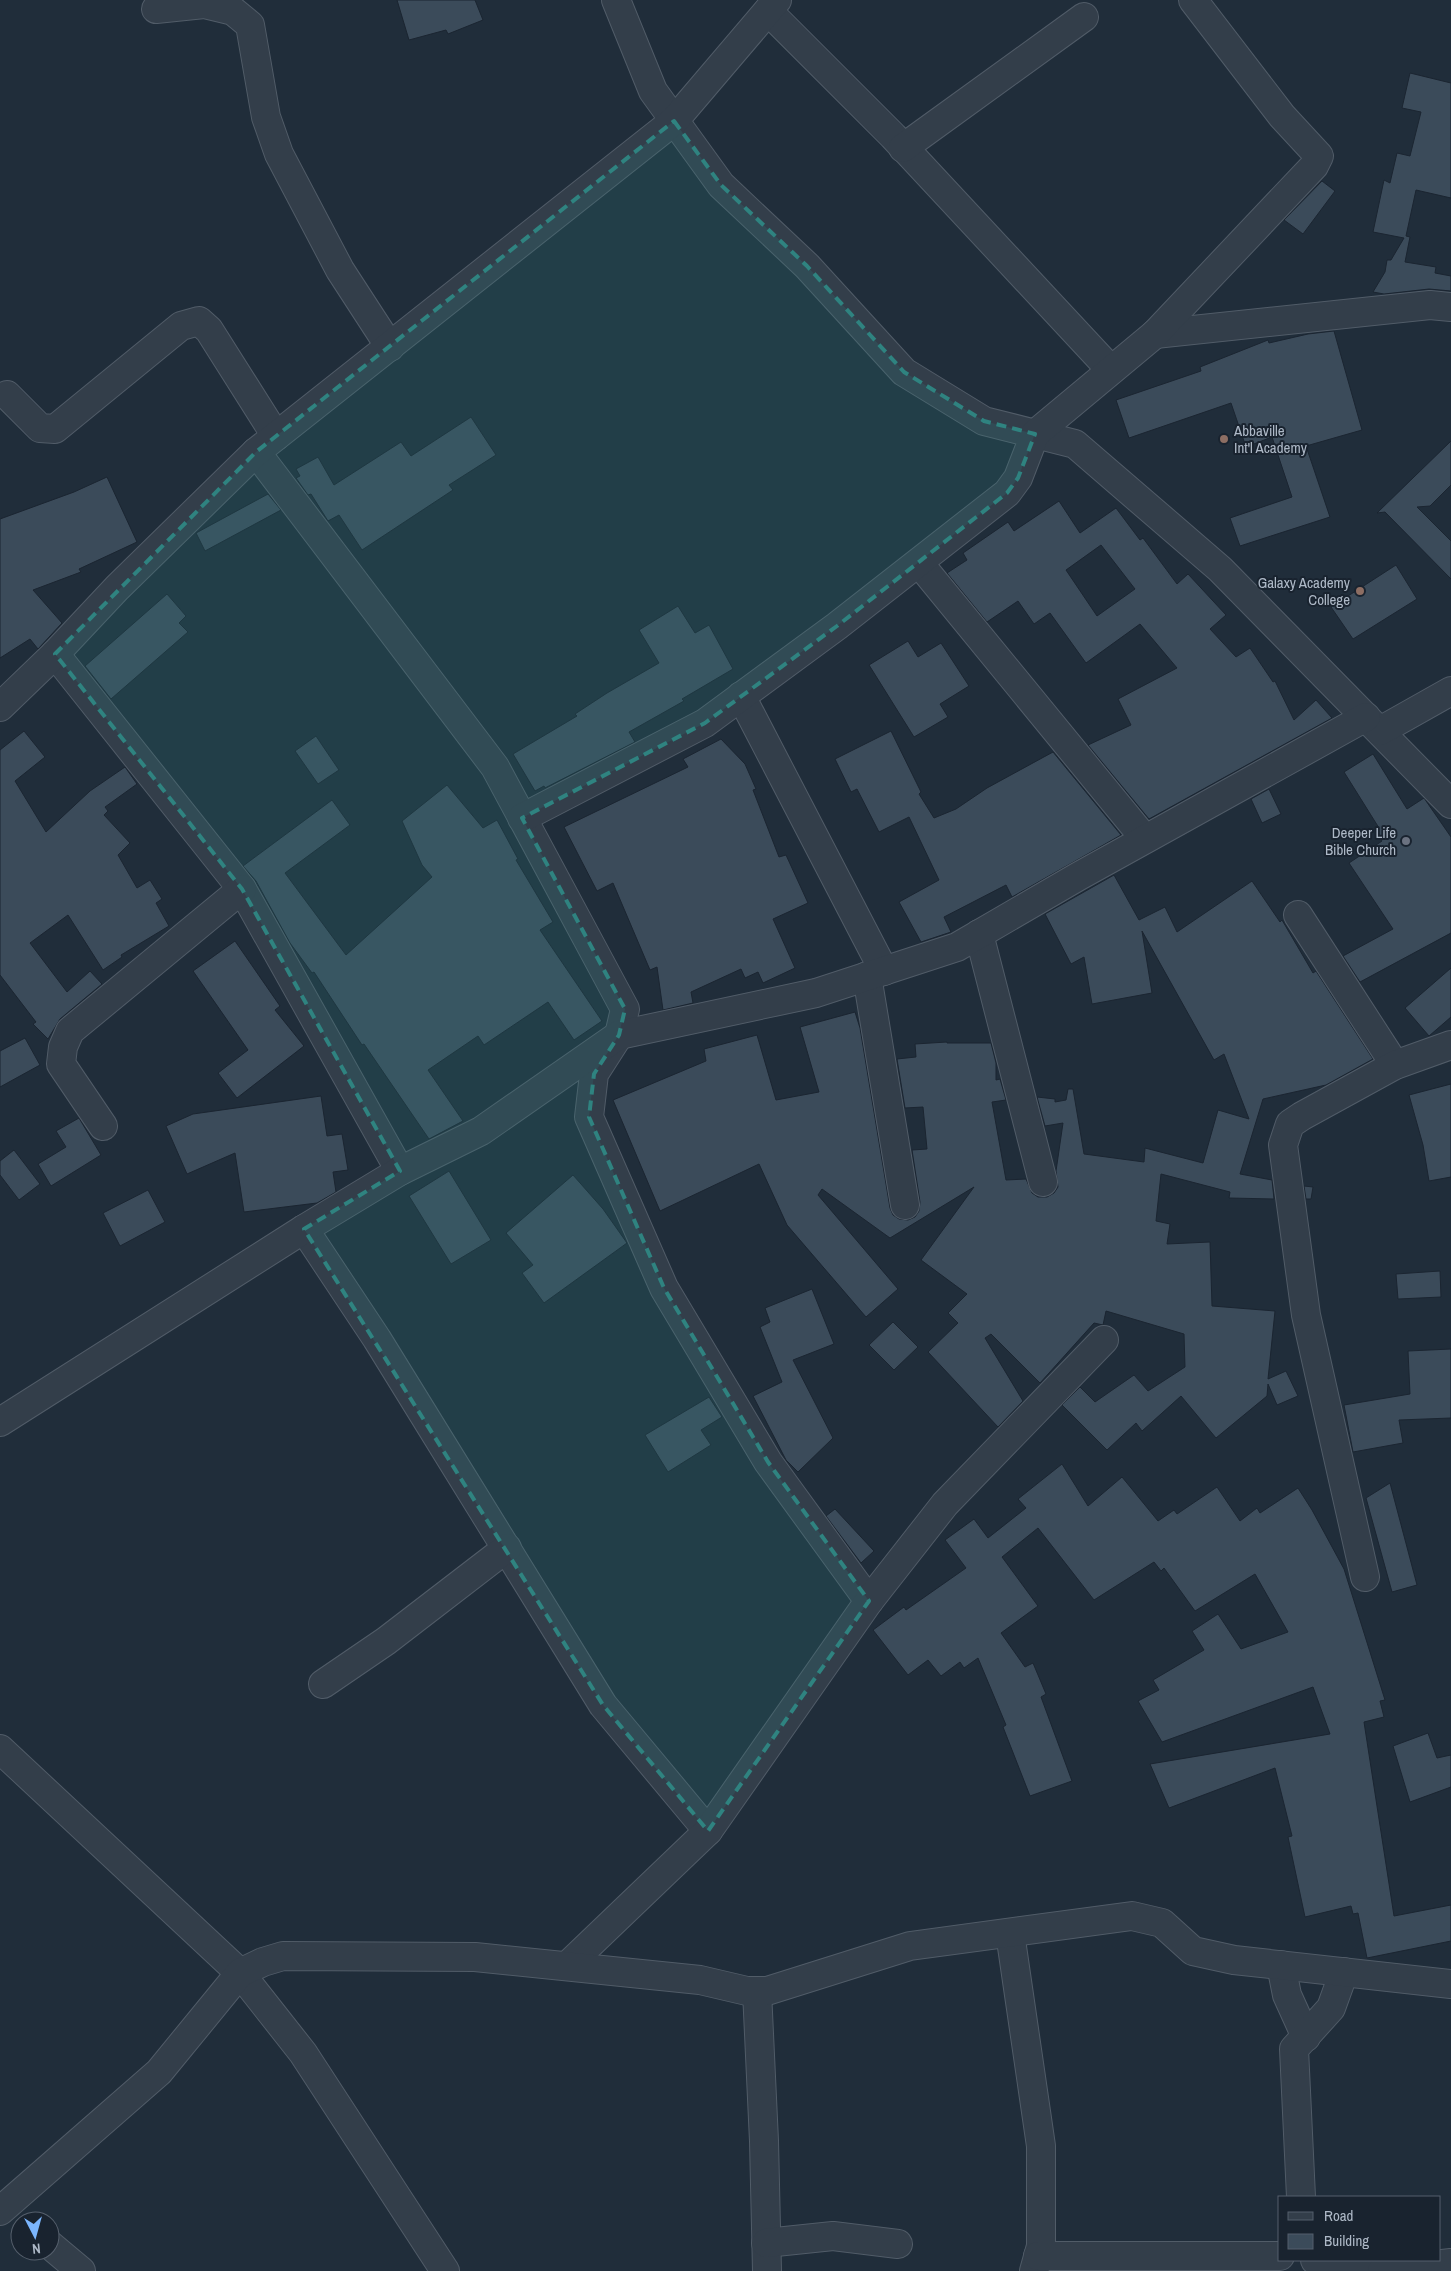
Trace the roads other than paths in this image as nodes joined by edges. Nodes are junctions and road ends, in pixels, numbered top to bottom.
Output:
1 (616, 0) edge
2 (1193, 0) edge
3 (772, 5) edge
4 (156, 9) dead end
5 (1084, 17) dead end
6 (674, 121) junction
7 (903, 148) junction
8 (1451, 307) edge
9 (1155, 334) junction
10 (390, 347) junction
11 (1111, 370) junction
12 (7, 396) dead end
13 (1035, 434) junction
14 (266, 444) junction
15 (919, 563) junction
16 (56, 654) junction
17 (1451, 691) edge
18 (741, 696) junction
19 (0, 707) edge
20 (1373, 724) junction
21 (1451, 804) edge
22 (522, 818) junction
23 (1145, 839) junction
24 (242, 889) junction
25 (1298, 915) dead end
26 (979, 934) junction
27 (876, 974) junction
28 (619, 1036) junction
29 (1451, 1045) edge
30 (1395, 1065) junction
31 (103, 1126) dead end
32 (400, 1171) junction
33 (1043, 1182) dead end
34 (904, 1205) dead end
35 (304, 1229) junction
36 (1104, 1340) dead end
37 (0, 1422) edge
38 (507, 1548) junction
39 (1365, 1577) dead end
40 (869, 1601) junction
41 (323, 1684) dead end
42 (0, 1749) edge
43 (708, 1831) junction
44 (1010, 1933) junction
45 (1281, 1965) junction
46 (567, 1966) junction
47 (1344, 1972) junction
48 (240, 1973) junction
49 (1451, 1984) edge
50 (757, 1991) junction
51 (1306, 2036) junction
52 (1301, 2196) edge
53 (9, 2213) edge
54 (766, 2243) junction
55 (898, 2244) dead end
56 (60, 2253) edge
57 (1278, 2256) edge
58 (1319, 2261) edge
59 (1036, 2263) edge
60 (1451, 2263) edge
61 (81, 2271) edge
62 (445, 2271) edge
63 (767, 2271) edge
64 (1362, 2271) edge
65 (1382, 2271) edge

1 - 6 street
2 - 9 street
3 - 6 street
3 - 7 street
4 - 10 street
5 - 7 street
6 - 10 street
6 - 13 street
7 - 11 street
8 - 9 street
9 - 11 street
10 - 14 street
11 - 13 street
12 - 14 street
13 - 15 street
13 - 20 street
14 - 16 street
14 - 22 street
15 - 18 street
15 - 23 street
16 - 19 street
16 - 24 street
17 - 20 street
18 - 22 street
18 - 27 street
20 - 21 street
20 - 23 street
22 - 28 street
23 - 26 street
24 - 31 street
24 - 32 street
25 - 30 street
26 - 27 street
26 - 33 street
27 - 28 street
27 - 34 street
28 - 32 street
28 - 40 street
29 - 30 street
30 - 39 street
32 - 35 street
35 - 37 street
35 - 38 street
36 - 40 street
38 - 41 street
38 - 43 street
40 - 43 street
42 - 48 street
43 - 46 street
44 - 45 street
44 - 50 street
44 - 59 street
45 - 47 street
45 - 51 street
46 - 48 street
46 - 50 street
47 - 49 street
47 - 51 street
48 - 53 street
48 - 62 street
50 - 54 street
51 - 52 street
54 - 55 street
54 - 63 street
56 - 61 street
57 - 59 street
58 - 64 street
60 - 65 street

